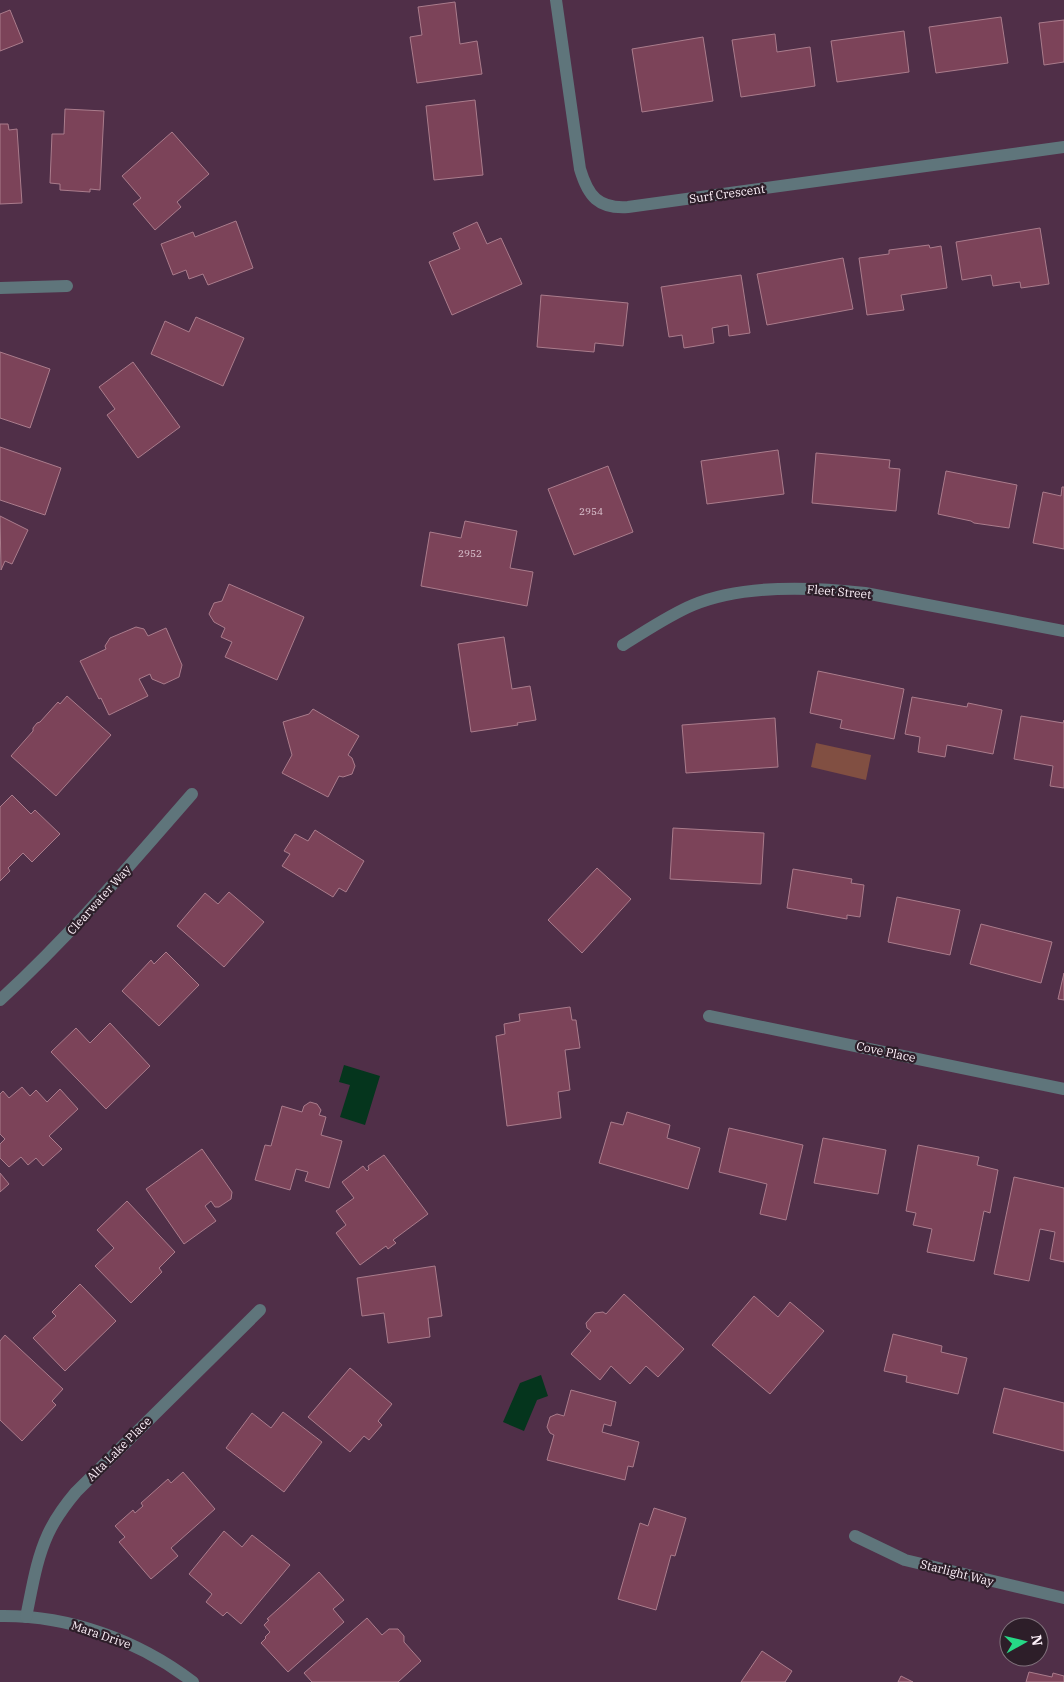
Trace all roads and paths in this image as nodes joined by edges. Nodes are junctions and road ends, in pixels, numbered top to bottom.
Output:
1 (556, 0) edge
2 (1064, 147) edge
3 (67, 286) dead end
4 (0, 288) edge
5 (1064, 631) edge
6 (624, 645) dead end
7 (192, 794) dead end
8 (0, 1000) edge
9 (709, 1016) dead end
10 (1064, 1089) edge
11 (260, 1310) dead end
12 (854, 1536) dead end
13 (1064, 1598) edge
14 (0, 1616) edge
15 (26, 1617) junction
16 (193, 1682) edge

1 - 2 street, Surf Crescent
3 - 4 street
5 - 6 street, Fleet Street
7 - 8 street, Clearwater Way
9 - 10 street, Cove Place
11 - 15 street, Alta Lake Place
12 - 13 street, Starlight Way
14 - 15 street, Mara Drive
15 - 16 street, Mara Drive

